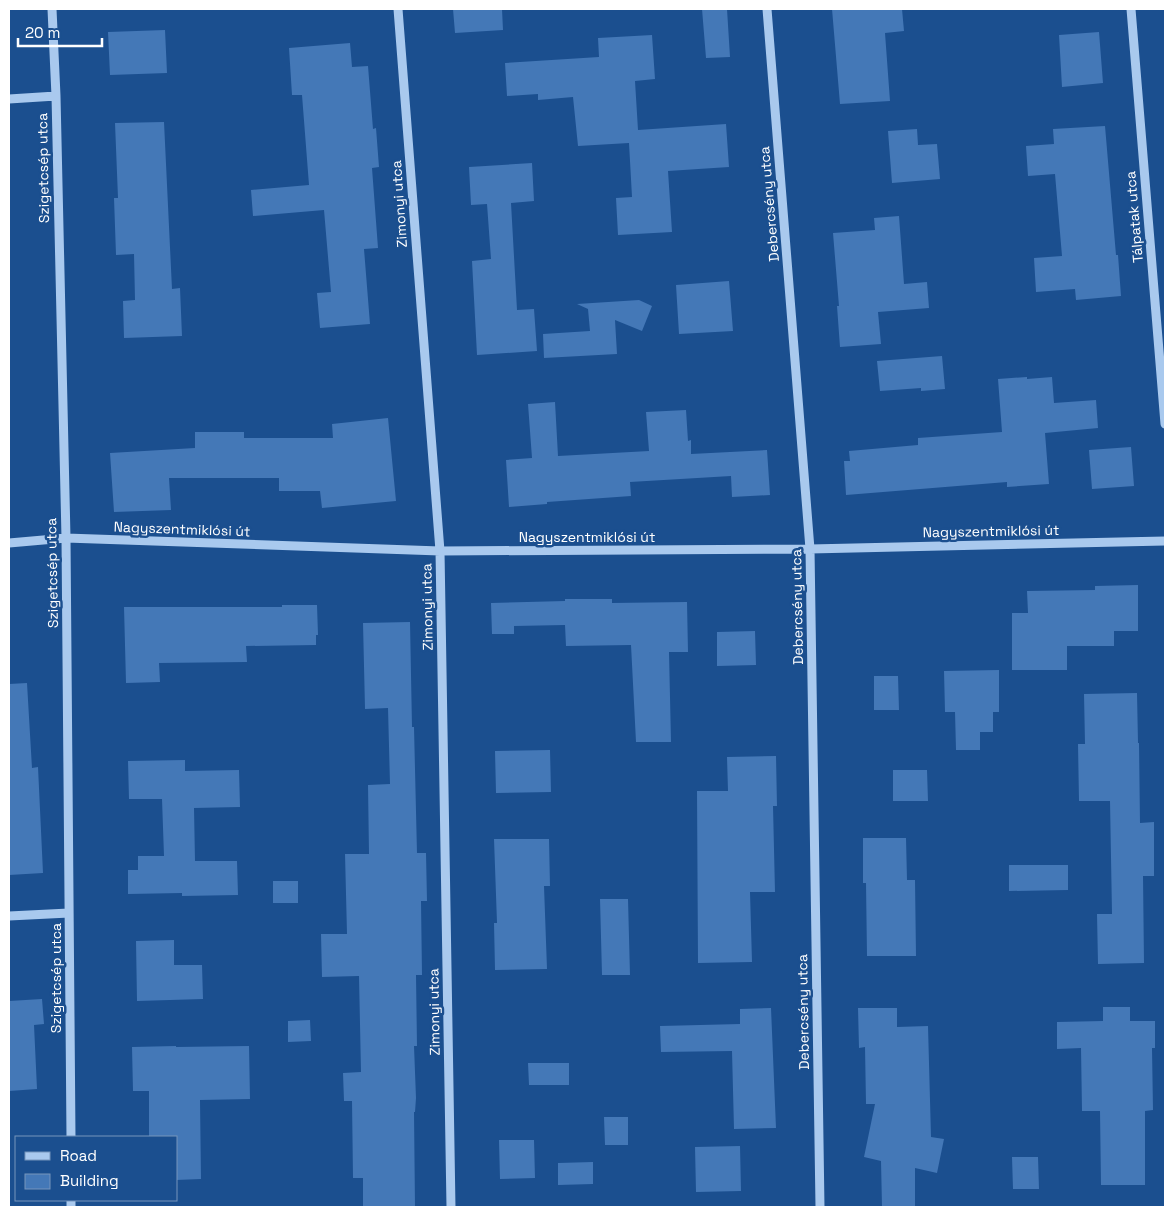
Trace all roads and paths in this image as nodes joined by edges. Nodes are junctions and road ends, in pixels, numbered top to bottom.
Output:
1 (52, 9) edge
2 (398, 9) edge
3 (767, 9) edge
4 (1131, 9) edge
5 (56, 96) junction
6 (9, 99) edge
7 (1165, 424) edge
8 (66, 538) junction
9 (1165, 541) edge
10 (9, 543) edge
11 (810, 550) junction
12 (440, 551) junction
13 (69, 913) junction
14 (9, 916) edge
15 (71, 1136) edge
16 (451, 1207) edge
17 (820, 1207) edge

1 - 5 street, Szigetcsép utca
2 - 12 street, Zimonyi utca
3 - 11 street, Debercsény utca
4 - 7 street, Tálpatak utca
5 - 6 street
5 - 8 street, Szigetcsép utca
8 - 10 street, Nagyszentmiklósi út
8 - 12 street, Nagyszentmiklósi út
8 - 13 street, Szigetcsép utca
9 - 11 street, Nagyszentmiklósi út
11 - 12 street, Nagyszentmiklósi út
11 - 17 street, Debercsény utca
12 - 16 street, Zimonyi utca
13 - 14 street
13 - 15 street, Szigetcsép utca

